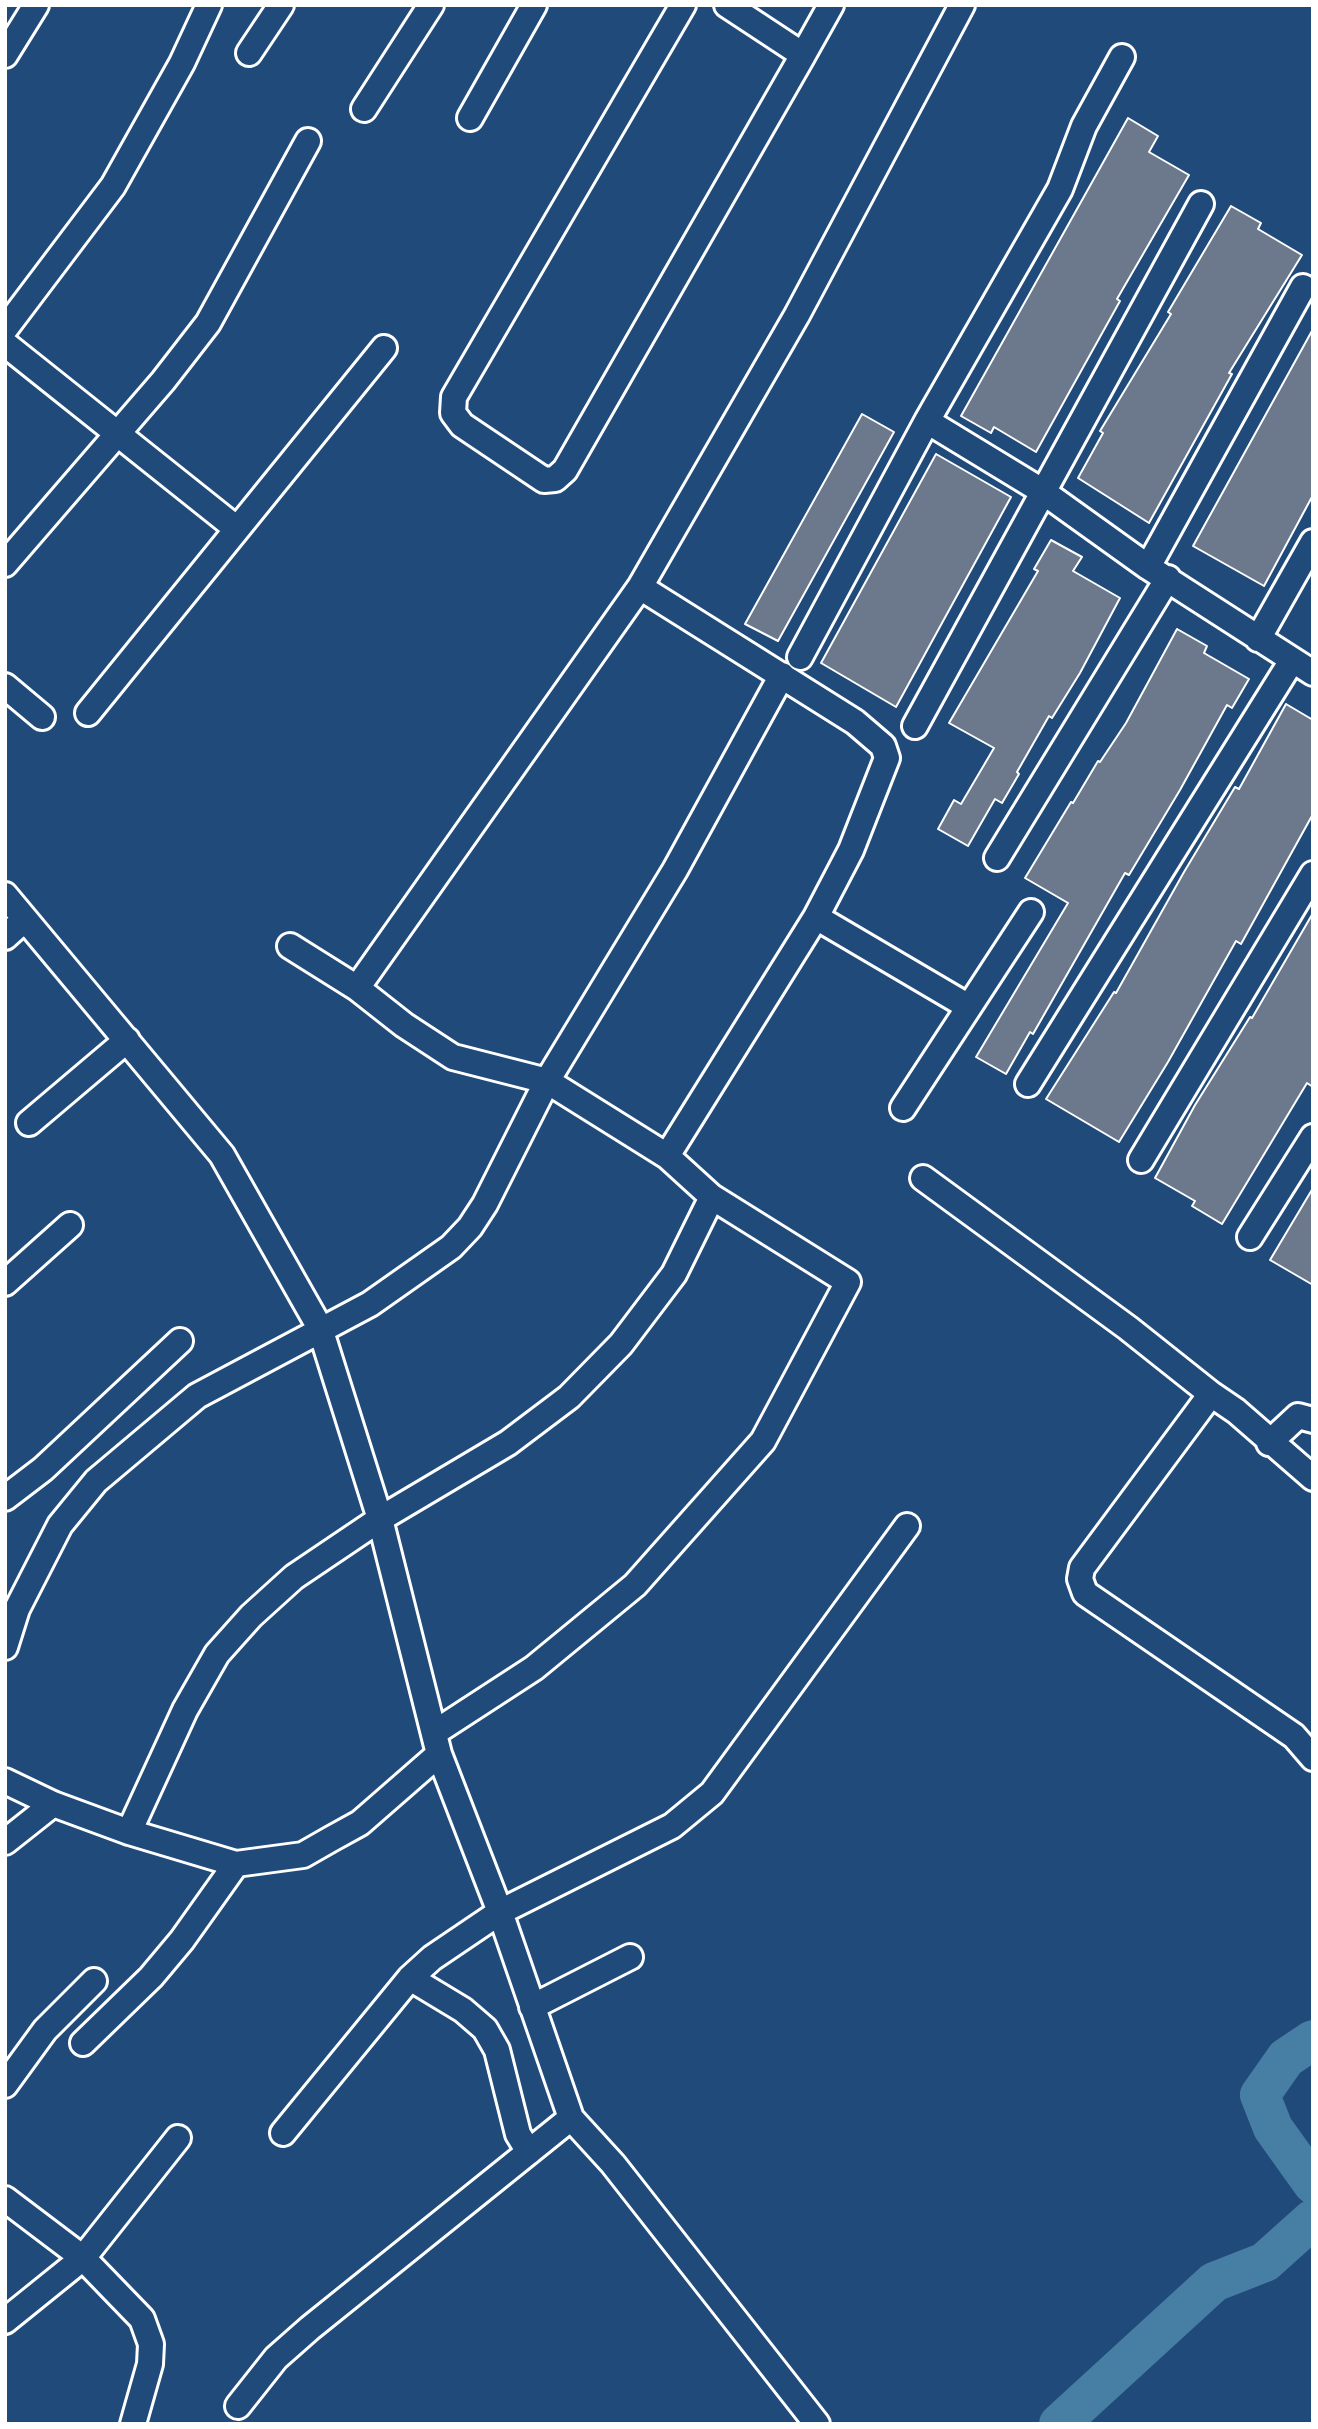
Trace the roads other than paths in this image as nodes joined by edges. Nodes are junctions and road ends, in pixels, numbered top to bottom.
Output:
1 (36, 5) edge
2 (209, 5) edge
3 (281, 5) edge
4 (431, 5) edge
5 (534, 5) edge
6 (683, 5) edge
7 (727, 5) edge
8 (831, 5) edge
9 (962, 5) edge
10 (249, 52) dead end
11 (5, 55) edge
12 (803, 55) junction
13 (1122, 57) dead end
14 (364, 108) dead end
15 (470, 118) dead end
16 (309, 141) dead end
17 (1201, 204) dead end
18 (1303, 287) dead end
19 (5, 329) edge
20 (5, 344) edge
21 (384, 348) dead end
22 (927, 421) junction
23 (117, 435) junction
24 (1042, 491) junction
25 (237, 529) junction
26 (1313, 542) edge
27 (5, 564) edge
28 (1158, 572) junction
29 (640, 587) junction
30 (1258, 639) junction
31 (800, 657) dead end
32 (1291, 662) junction
33 (1313, 673) edge
34 (782, 675) junction
35 (5, 686) edge
36 (88, 713) dead end
37 (42, 717) dead end
38 (915, 726) dead end
39 (997, 858) dead end
40 (1313, 874) edge
41 (5, 895) edge
42 (1031, 912) dead end
43 (816, 917) junction
44 (25, 919) junction
45 (5, 937) edge
46 (290, 946) dead end
47 (357, 988) junction
48 (969, 1007) junction
49 (127, 1040) junction
50 (547, 1081) junction
51 (1028, 1084) dead end
52 (903, 1108) dead end
53 (29, 1123) dead end
54 (1313, 1137) edge
55 (667, 1156) junction
56 (1141, 1160) dead end
57 (923, 1178) dead end
58 (712, 1197) junction
59 (70, 1225) dead end
60 (1250, 1237) dead end
61 (5, 1283) edge
62 (320, 1328) junction
63 (180, 1341) dead end
64 (1211, 1394) junction
65 (1313, 1420) edge
66 (1269, 1443) junction
67 (1313, 1478) edge
68 (5, 1498) edge
69 (380, 1519) junction
70 (907, 1526) dead end
71 (5, 1647) edge
72 (436, 1743) junction
73 (1313, 1758) edge
74 (5, 1781) edge
75 (53, 1804) junction
76 (129, 1832) junction
77 (5, 1842) edge
78 (236, 1864) junction
79 (500, 1912) junction
80 (631, 1957) dead end
81 (410, 1978) junction
82 (94, 1981) dead end
83 (532, 2007) junction
84 (83, 2043) dead end
85 (5, 2085) edge
86 (571, 2118) junction
87 (283, 2133) dead end
88 (178, 2138) dead end
89 (529, 2152) junction
90 (5, 2199) edge
91 (83, 2258) junction
92 (5, 2321) edge
93 (238, 2406) dead end
94 (133, 2424) edge
95 (817, 2424) edge

1 - 11 street
2 - 19 street
3 - 10 street
4 - 14 street
5 - 15 street
6 - 12 street
7 - 12 street
8 - 12 street
9 - 29 street
13 - 22 street
16 - 23 street
17 - 24 street
18 - 28 street
20 - 23 street
21 - 25 street
22 - 24 street
22 - 31 street
23 - 25 street
23 - 27 street
24 - 28 street
24 - 38 street
25 - 36 street
26 - 30 street
28 - 30 street
28 - 39 street
29 - 34 street
29 - 47 street
30 - 32 street
32 - 33 street
32 - 51 street
34 - 43 street
34 - 50 street
35 - 37 street
40 - 56 street
41 - 44 street
42 - 48 street
43 - 48 street
43 - 55 street
44 - 45 street
44 - 49 street
46 - 47 street
47 - 50 street
48 - 52 street
49 - 53 street
49 - 62 street
50 - 55 street
50 - 62 street
54 - 60 street
55 - 58 street
57 - 64 street
58 - 69 street
58 - 72 street
59 - 61 street
62 - 69 street
62 - 71 street
63 - 68 street
64 - 66 street
64 - 73 street
65 - 66 street
66 - 67 street
69 - 72 street
69 - 76 street
70 - 79 street
72 - 78 street
72 - 79 street
74 - 75 street
75 - 76 street
75 - 77 street
76 - 78 street
78 - 84 street
79 - 81 street
79 - 83 street
80 - 83 street
81 - 87 street
81 - 89 street
82 - 85 street
83 - 86 street
86 - 89 street
86 - 95 street
88 - 91 street
89 - 93 street
90 - 91 street
91 - 92 street
91 - 94 street

